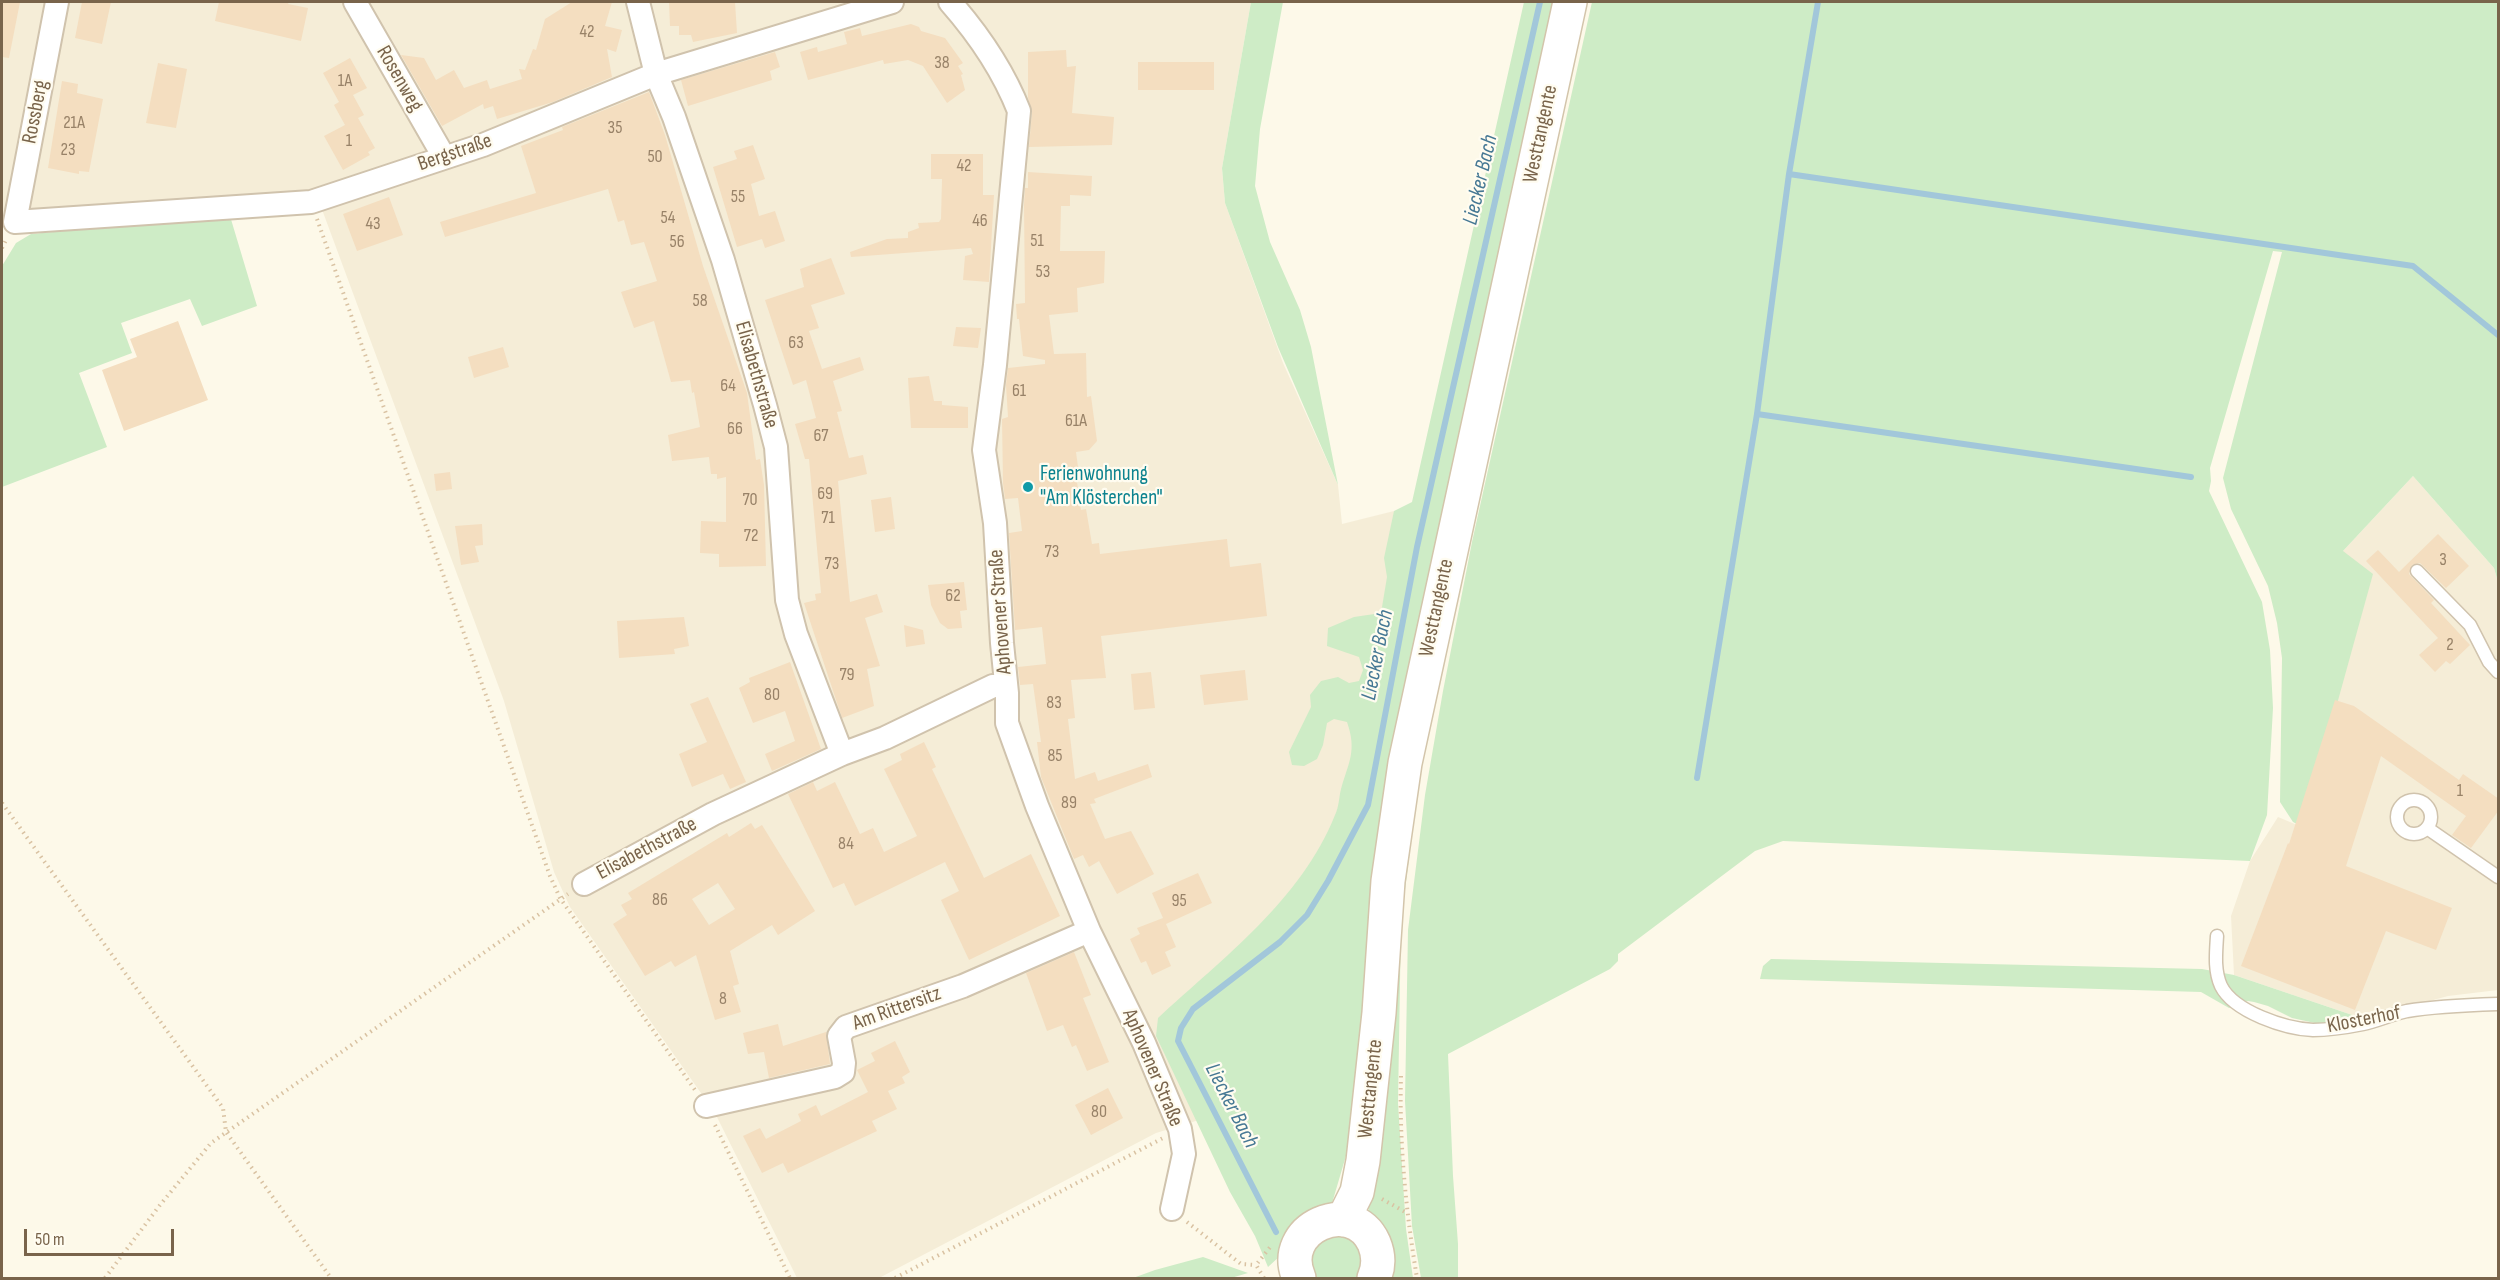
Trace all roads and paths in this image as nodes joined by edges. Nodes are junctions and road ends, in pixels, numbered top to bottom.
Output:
1 (57, 2) edge
2 (355, 2) edge
3 (638, 2) edge
4 (892, 2) edge
5 (950, 2) edge
6 (1570, 2) edge
7 (656, 74) junction
8 (444, 158) junction
9 (310, 202) junction
10 (8, 222) edge
11 (2417, 571) dead end
12 (2499, 672) edge
13 (1005, 685) junction
14 (842, 754) junction
15 (2, 803) edge
16 (2427, 828) dead end
17 (2499, 877) edge
18 (584, 884) joint
19 (560, 898) junction
20 (1089, 931) junction
21 (2217, 936) dead end
22 (2499, 1004) edge
23 (1401, 1069) dead end
24 (706, 1106) junction
25 (1180, 1129) junction
26 (226, 1132) junction
27 (1172, 1209) joint
28 (1343, 1220) junction
29 (1256, 1265) dead end
30 (105, 1278) edge
31 (331, 1278) edge
32 (790, 1278) edge
33 (895, 1278) edge
34 (1295, 1278) edge
35 (1374, 1278) edge
36 (1417, 1278) edge

1 - 10 street, Rossberg
2 - 8 street, Rosenweg
3 - 7 street, Elisabethstraße
4 - 7 street, Bergstraße
5 - 13 street, Aphovener Straße
6 - 28 main road, Westtangente
7 - 8 street, Bergstraße
7 - 14 street, Elisabethstraße
8 - 9 street, Bergstraße
9 - 10 street, Bergstraße
9 - 19 path
11 - 12 lane
13 - 14 street, Elisabethstraße
13 - 20 street, Aphovener Straße
14 - 18 street, Elisabethstraße
15 - 26 path
16 - 17 lane
18 - 19 path
19 - 24 path
19 - 26 path
20 - 24 street, Am Rittersitz
20 - 25 street, Aphovener Straße
21 - 22 lane, Klosterhof
23 - 36 path
24 - 32 path
25 - 27 street, Aphovener Straße
25 - 33 path
26 - 30 path
26 - 31 path
27 - 29 path
28 - 34 main road
28 - 35 main road

